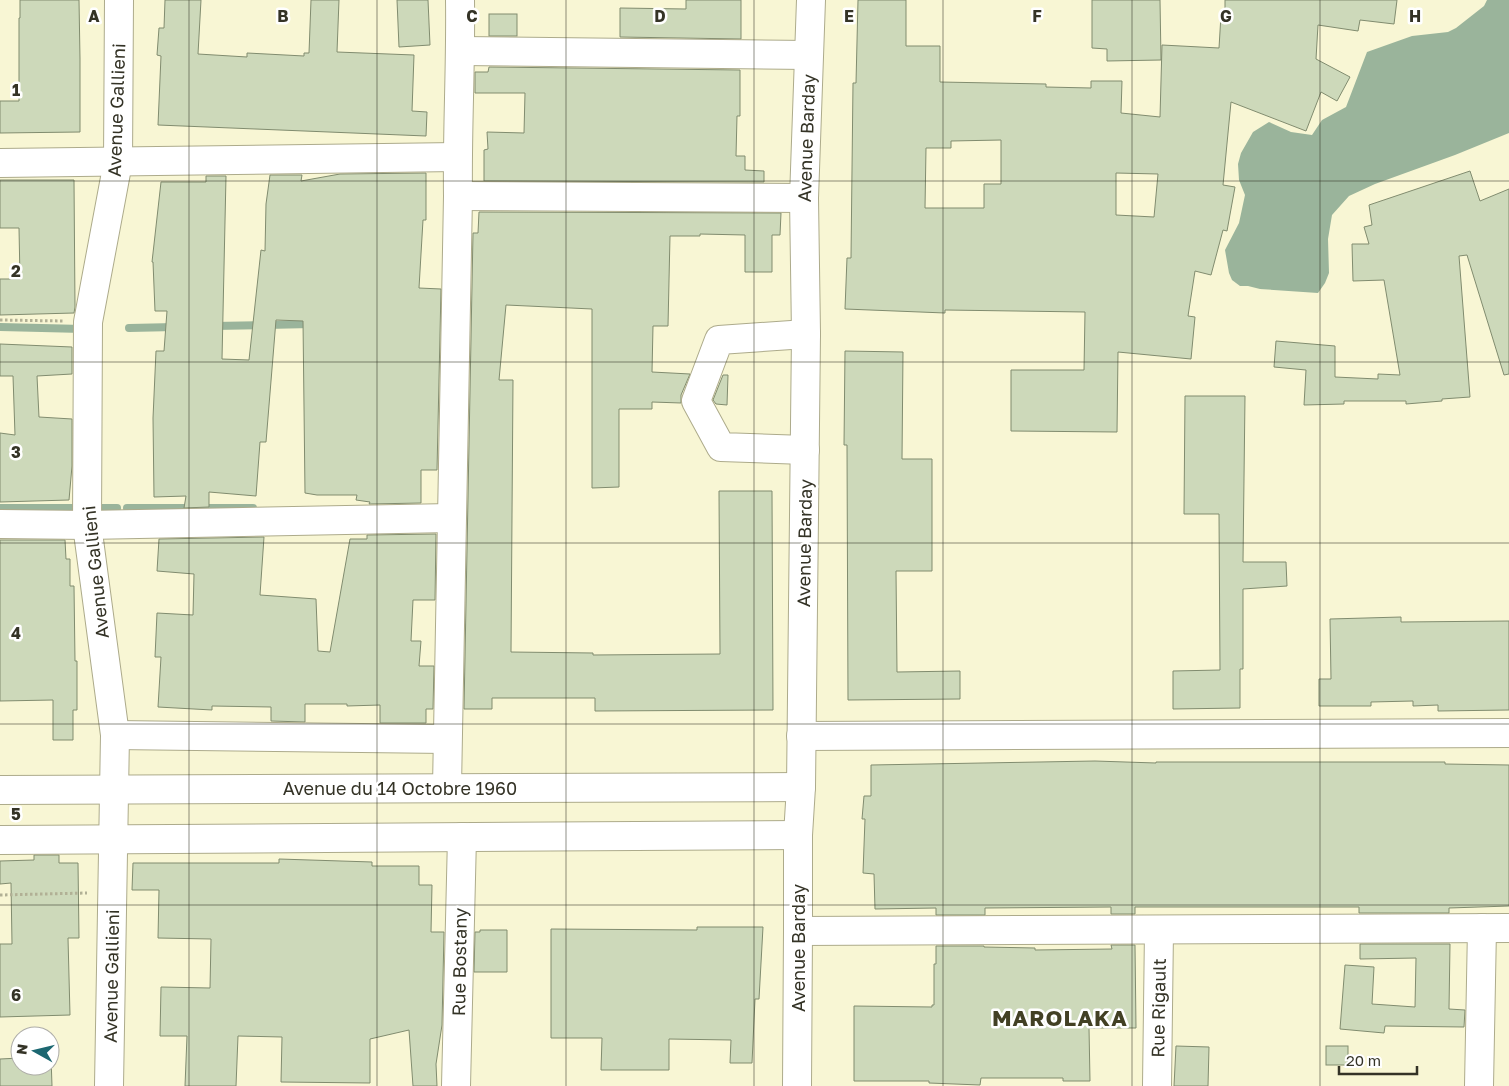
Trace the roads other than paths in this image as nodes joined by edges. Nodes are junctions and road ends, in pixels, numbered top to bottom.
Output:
1 (119, 0) edge
2 (460, 0) edge
3 (811, 0) edge
4 (461, 50) junction
5 (808, 55) junction
6 (457, 157) junction
7 (118, 162) junction
8 (0, 163) edge
9 (458, 196) junction
10 (804, 198) junction
11 (806, 334) junction
12 (805, 450) junction
13 (451, 518) junction
14 (0, 524) edge
15 (87, 525) junction
16 (1509, 733) edge
17 (115, 734) junction
18 (801, 736) junction
19 (447, 739) junction
20 (801, 787) junction
21 (447, 788) junction
22 (113, 789) junction
23 (0, 790) edge
24 (798, 835) junction
25 (462, 837) junction
26 (0, 840) edge
27 (112, 840) junction
28 (1482, 928) junction
29 (1509, 928) edge
30 (1159, 930) junction
31 (798, 931) junction
32 (109, 1086) edge
33 (456, 1086) edge
34 (797, 1086) edge
35 (1157, 1086) edge
36 (1479, 1086) edge

1 - 7 street, Avenue Gallieni
2 - 4 street
3 - 5 street, Avenue Barday
4 - 5 street
4 - 6 street
5 - 10 street, Avenue Barday
6 - 7 street
6 - 9 street
7 - 8 street
7 - 15 street, Avenue Gallieni
9 - 10 street
9 - 13 street
10 - 11 street, Avenue Barday
11 - 12 street, Avenue Barday
11 - 12 street
12 - 18 street, Avenue Barday
13 - 15 street
13 - 19 street
14 - 15 street
15 - 17 street, Avenue Gallieni
16 - 18 street
17 - 19 street
17 - 22 street, Avenue Gallieni
18 - 20 street, Avenue Barday
19 - 21 street
20 - 21 street, Avenue du 14 Octobre 1960
20 - 24 street, Avenue Barday
21 - 22 street, Avenue du 14 Octobre 1960
22 - 23 street, Avenue du 14 Octobre 1960
22 - 27 street, Avenue Gallieni
24 - 25 street
24 - 31 street, Avenue Barday
25 - 27 street
25 - 33 street, Rue Bostany
26 - 27 street
27 - 32 street, Avenue Gallieni
28 - 29 street
28 - 30 street
28 - 36 street
30 - 31 street
30 - 35 street, Rue Rigault
31 - 34 street, Avenue Barday

